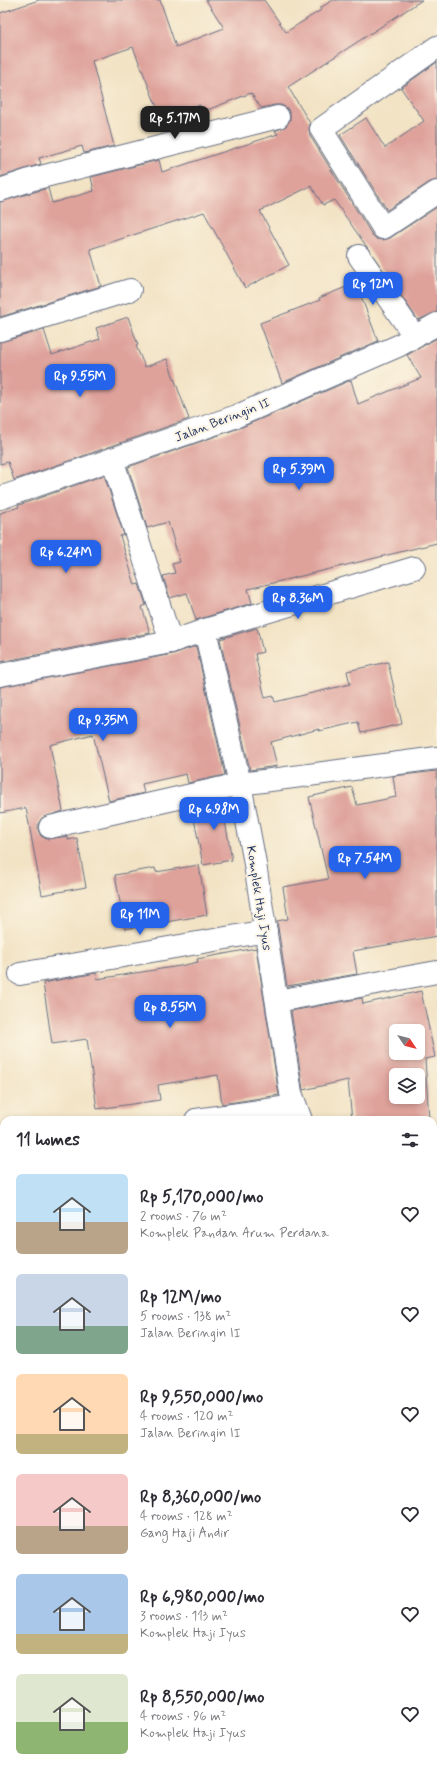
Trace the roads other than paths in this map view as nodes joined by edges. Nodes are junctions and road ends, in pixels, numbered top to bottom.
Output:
1 (437, 47) edge
2 (278, 117) dead end
3 (0, 190) edge
4 (437, 192) edge
5 (359, 256) dead end
6 (130, 290) dead end
7 (437, 324) edge
8 (0, 330) edge
9 (414, 337) junction
10 (112, 459) junction
11 (0, 498) edge
12 (414, 568) dead end
13 (205, 630) junction
14 (171, 642) junction
15 (0, 675) edge
16 (437, 758) edge
17 (240, 784) junction
18 (50, 827) dead end
19 (266, 931) junction
20 (437, 972) edge
21 (20, 974) dead end
22 (277, 1001) junction
23 (298, 1113) edge
24 (254, 1116) edge

1 - 4 street
2 - 3 street
5 - 9 street
6 - 8 street
7 - 9 street, Jalan Beringin II
9 - 10 street, Jalan Beringin II
10 - 11 street, Jalan Beringin II
10 - 14 street
12 - 13 street
13 - 14 street
13 - 17 street, Komplek Haji Iyus
14 - 15 street
16 - 17 street
17 - 18 street
17 - 19 street, Komplek Haji Iyus
19 - 21 street
19 - 22 street, Komplek Haji Iyus
20 - 22 street
22 - 23 street, Komplek Haji Iyus
23 - 24 street

